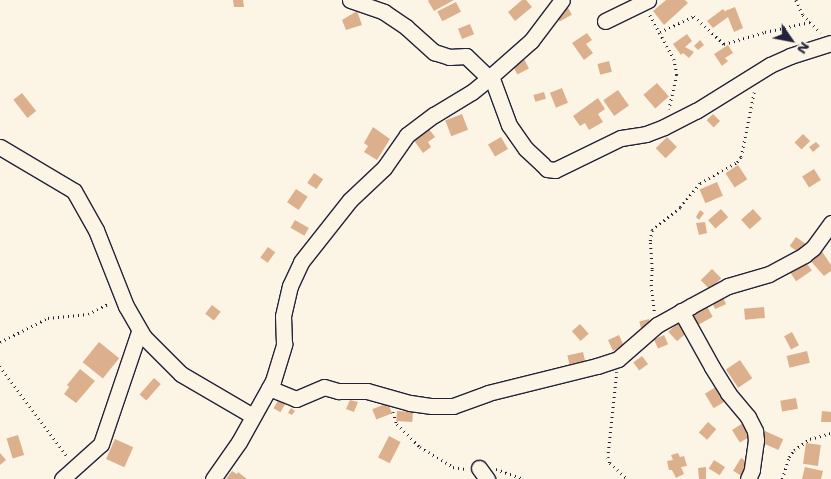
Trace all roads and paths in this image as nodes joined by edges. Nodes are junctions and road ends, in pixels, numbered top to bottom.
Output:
1 (350, 0) edge
2 (562, 0) edge
3 (796, 0) edge
4 (646, 1) edge
5 (605, 21) dead end
6 (810, 22) junction
7 (660, 32) junction
8 (828, 40) edge
9 (757, 73) junction
10 (490, 77) junction
11 (664, 127) junction
12 (0, 148) edge
13 (831, 223) edge
14 (122, 297) junction
15 (681, 311) junction
16 (657, 325) junction
17 (139, 332) junction
18 (0, 342) edge
19 (618, 359) junction
20 (0, 366) edge
21 (269, 388) junction
22 (392, 398) junction
23 (253, 416) junction
24 (831, 433) edge
25 (76, 467) junction
26 (483, 474) edge
27 (62, 479) edge
28 (213, 479) edge
29 (524, 479) edge
30 (628, 479) edge
31 (748, 479) edge
32 (782, 479) edge

1 - 10 street
2 - 10 street
3 - 6 path
4 - 5 street
4 - 7 path
6 - 7 path
6 - 8 path
7 - 11 path
8 - 9 street
9 - 11 street
9 - 16 path
10 - 11 street
10 - 21 street
12 - 14 street
13 - 15 street
14 - 17 street
14 - 18 path
15 - 16 street
15 - 31 street
16 - 19 street
17 - 23 street
17 - 25 street
19 - 22 street
19 - 30 path
20 - 25 path
21 - 22 street
21 - 23 street
22 - 26 path
23 - 28 street
24 - 32 path
25 - 27 street
26 - 29 path

